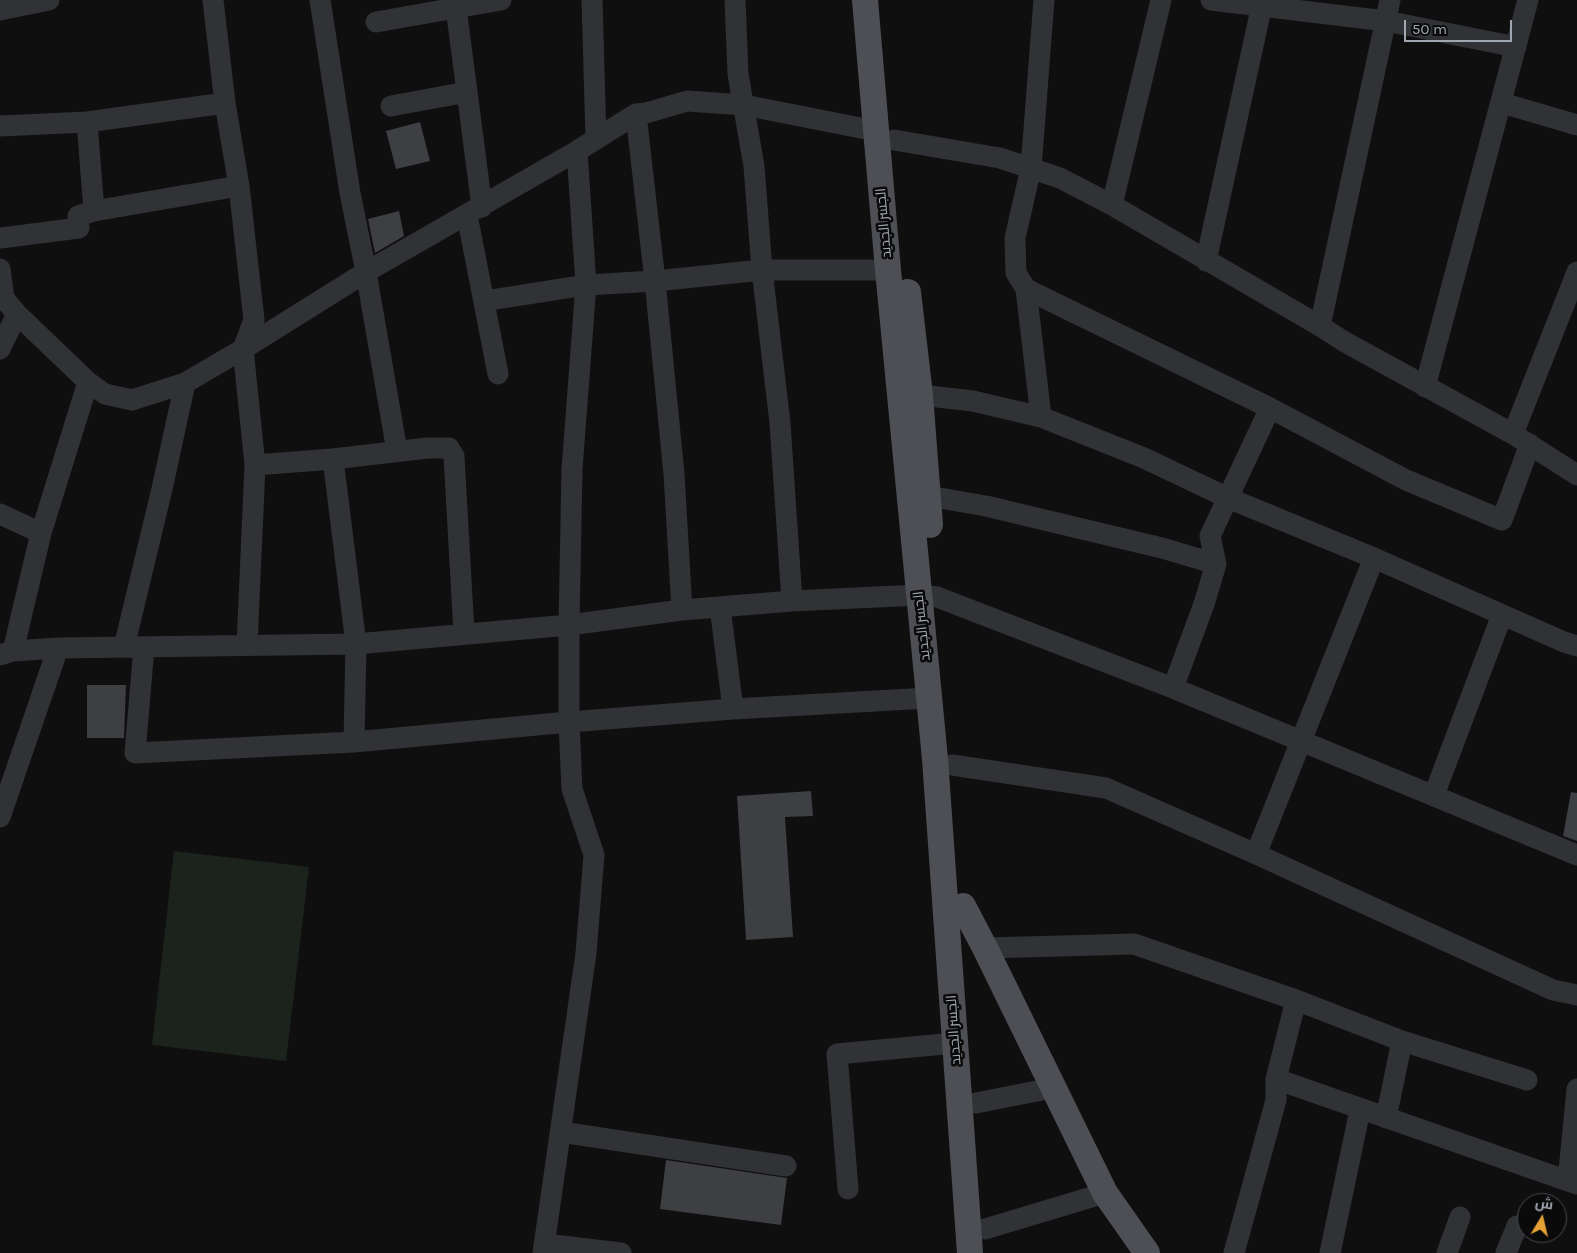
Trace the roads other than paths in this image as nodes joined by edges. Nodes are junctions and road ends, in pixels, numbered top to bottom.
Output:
1 (49, 0) edge
2 (213, 0) edge
3 (320, 0) edge
4 (501, 0) edge
5 (592, 0) edge
6 (735, 0) edge
7 (865, 0) edge
8 (883, 0) edge
9 (1044, 0) edge
10 (1161, 0) edge
11 (1211, 0) edge
12 (1390, 0) edge
13 (1528, 0) edge
14 (1263, 3) edge
15 (456, 4) edge
16 (0, 10) edge
17 (1386, 21) junction
18 (376, 22) dead end
19 (1516, 47) junction
20 (467, 92) junction
21 (226, 103) junction
22 (1502, 103) junction
23 (744, 105) junction
24 (392, 106) dead end
25 (636, 114) junction
26 (87, 122) junction
27 (1577, 125) edge
28 (0, 126) edge
29 (885, 135) junction
30 (596, 139) junction
31 (577, 151) junction
32 (1031, 168) junction
33 (239, 186) junction
34 (1112, 205) junction
35 (94, 211) junction
36 (474, 211) junction
37 (0, 238) edge
38 (1206, 261) junction
39 (0, 270) edge
40 (762, 270) junction
41 (888, 270) junction
42 (366, 272) junction
43 (1577, 272) edge
44 (655, 281) junction
45 (586, 285) junction
46 (1026, 289) junction
47 (484, 301) junction
48 (7, 302) edge
49 (1320, 326) junction
50 (0, 349) edge
51 (243, 349) junction
52 (498, 374) dead end
53 (88, 382) junction
54 (185, 383) junction
55 (1425, 387) junction
56 (920, 395) junction
57 (1270, 408) junction
58 (1041, 417) junction
59 (1522, 439) junction
60 (397, 452) junction
61 (333, 458) junction
62 (255, 465) junction
63 (1577, 475) edge
64 (928, 496) junction
65 (1228, 498) junction
66 (0, 514) edge
67 (41, 533) junction
68 (1374, 558) junction
69 (1216, 564) junction
70 (928, 596) junction
71 (792, 601) junction
72 (720, 607) junction
73 (682, 610) junction
74 (1502, 615) junction
75 (569, 624) junction
76 (464, 633) junction
77 (356, 644) junction
78 (246, 645) junction
79 (1577, 646) edge
80 (134, 647) junction
81 (58, 648) junction
82 (6, 653) edge
83 (1173, 688) junction
84 (929, 698) junction
85 (733, 709) junction
86 (569, 722) junction
87 (1302, 740) junction
88 (354, 742) junction
89 (952, 765) junction
90 (1434, 795) junction
91 (0, 818) edge
92 (1256, 854) junction
93 (1577, 855) edge
94 (963, 906) junction
95 (985, 948) junction
96 (1577, 996) edge
97 (1296, 1000) junction
98 (1402, 1041) junction
99 (955, 1043) junction
100 (1276, 1079) junction
101 (1527, 1080) dead end
102 (1052, 1088) junction
103 (1577, 1089) edge
104 (976, 1103) junction
105 (1360, 1110) junction
106 (1386, 1118) junction
107 (561, 1132) junction
108 (786, 1166) dead end
109 (1572, 1182) edge
110 (848, 1189) dead end
111 (1105, 1193) junction
112 (1460, 1217) dead end
113 (1517, 1226) dead end
114 (986, 1241) edge
115 (544, 1248) edge
116 (621, 1253) edge
117 (970, 1253) edge
118 (1147, 1253) edge
119 (1234, 1253) edge
120 (1330, 1253) edge
121 (1447, 1253) edge
122 (1506, 1253) edge

1 - 16 street
2 - 21 street
3 - 42 street
4 - 15 street
5 - 30 street
6 - 23 street
7 - 29 main road, الجسر الجديد
8 - 29 main road, الجسر الجديد
9 - 32 street
10 - 34 street
11 - 14 street
12 - 17 street
13 - 19 street
14 - 17 street
14 - 38 street
15 - 18 street
15 - 20 street
17 - 19 street
17 - 49 street
19 - 22 street
20 - 24 street
20 - 36 street
21 - 26 street
21 - 33 street
22 - 27 street
22 - 55 street
23 - 25 street
23 - 29 street
23 - 40 street
25 - 30 street
25 - 44 street
26 - 28 street
26 - 35 street
29 - 32 street
29 - 41 main road, الجسر الجديد
29 - 56 main road, الجسر الجديد
30 - 31 street
31 - 36 street
31 - 45 street
32 - 34 street
32 - 46 street
33 - 35 street
33 - 51 street
34 - 38 street
35 - 37 street
36 - 42 street
36 - 47 street
38 - 49 street
39 - 48 street
40 - 41 street
40 - 44 street
40 - 71 street
41 - 70 main road, الجسر الجديد
42 - 51 street
42 - 60 street
43 - 59 street
44 - 45 street
44 - 73 street
45 - 47 street
45 - 75 street
46 - 57 street
46 - 58 street
47 - 52 street
48 - 50 street
48 - 53 street
49 - 55 street
51 - 54 street
51 - 62 street
53 - 54 street
53 - 67 street
54 - 80 street
55 - 59 street
56 - 58 street
56 - 64 main road, الجسر الجديد
57 - 59 street
57 - 65 street
58 - 65 street
59 - 63 street
60 - 61 street
60 - 76 street
61 - 62 street
61 - 77 street
62 - 78 street
64 - 69 street
64 - 70 main road, الجسر الجديد
65 - 68 street
65 - 69 street
66 - 67 street
67 - 82 street
68 - 74 street
68 - 87 street
69 - 83 street
70 - 71 street
70 - 83 street
70 - 84 main road, الجسر الجديد
70 - 89 main road, الجسر الجديد
71 - 72 street
72 - 73 street
72 - 85 street
73 - 75 street
74 - 79 street
74 - 90 street
75 - 76 street
75 - 86 street
76 - 77 street
77 - 78 street
77 - 88 street
78 - 80 street
80 - 81 street
80 - 88 street
81 - 82 street
81 - 91 street
83 - 87 street
84 - 85 street
84 - 99 main road, الجسر الجديد
85 - 86 street
86 - 88 street
86 - 107 street
87 - 90 street
87 - 92 street
89 - 92 street
89 - 94 main road, الجسر الجديد
90 - 93 street
92 - 96 street
94 - 95 main road
94 - 104 main road, الجسر الجديد
95 - 97 street
95 - 102 main road
97 - 98 street
97 - 100 street
98 - 101 street
98 - 106 street
99 - 110 street
99 - 117 main road, الجسر الجديد
100 - 105 street
100 - 119 street
102 - 104 street
102 - 111 main road
103 - 109 street
104 - 114 main road, الجسر الجديد
105 - 106 street
105 - 120 street
106 - 109 street
107 - 108 street
107 - 115 street
111 - 114 street
111 - 118 main road
112 - 121 street
113 - 122 street
115 - 116 street

